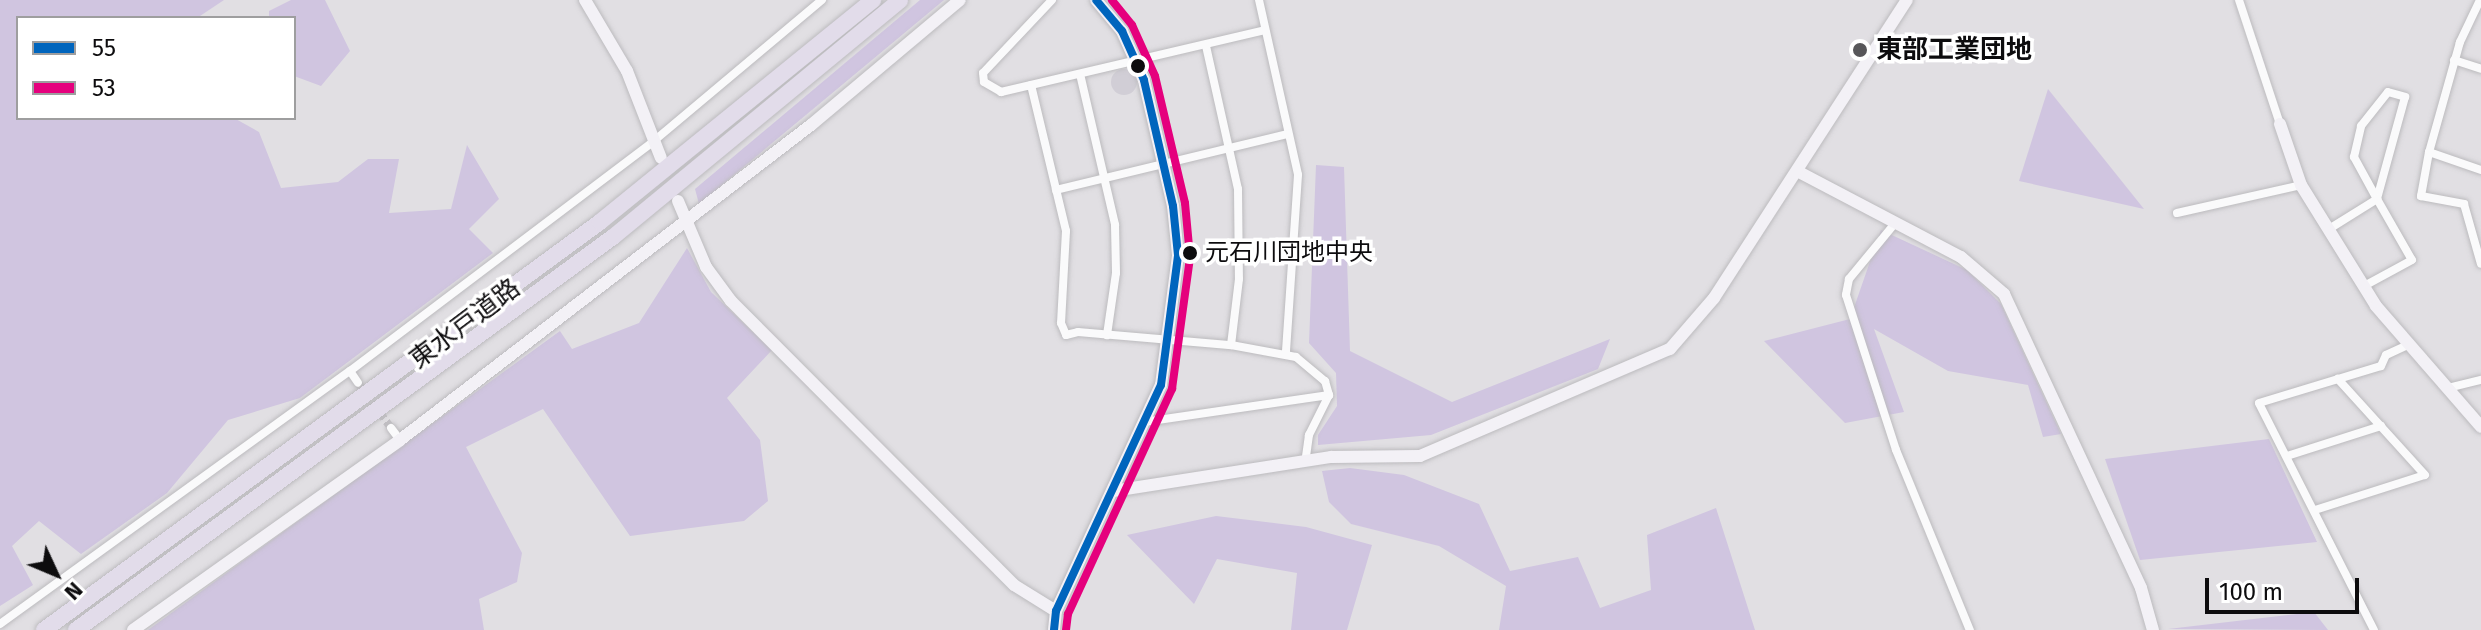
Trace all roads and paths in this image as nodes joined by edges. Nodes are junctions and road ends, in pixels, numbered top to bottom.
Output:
1 (585, 0) edge
2 (822, 0) edge
3 (873, 0) edge
4 (900, 0) edge
5 (960, 0) edge
6 (1052, 0) edge
7 (1096, 0) edge
8 (1259, 0) edge
9 (1907, 0) edge
10 (2239, 0) edge
11 (2480, 0) edge
12 (1265, 30) junction
13 (1206, 46) junction
14 (2454, 60) junction
15 (1138, 61) junction
16 (2481, 69) edge
17 (1080, 74) junction
18 (1031, 85) junction
19 (2280, 124) joint
20 (1288, 134) junction
21 (655, 140) junction
22 (1229, 149) junction
23 (2429, 152) junction
24 (661, 158) dead end
25 (1163, 163) junction
26 (2480, 168) edge
27 (1797, 171) junction
28 (1105, 177) junction
29 (2301, 185) junction
30 (1056, 190) junction
31 (2377, 199) junction
32 (678, 201) dead end
33 (2177, 213) dead end
34 (684, 222) junction
35 (1896, 222) junction
36 (2329, 229) junction
37 (2481, 264) edge
38 (2364, 286) junction
39 (1107, 335) junction
40 (1169, 341) junction
41 (1231, 345) junction
42 (2407, 345) junction
43 (1286, 353) junction
44 (350, 371) junction
45 (2338, 379) junction
46 (2481, 380) edge
47 (358, 383) tunnel mouth
48 (2448, 388) junction
49 (1329, 395) junction
50 (1144, 422) junction
51 (2381, 426) junction
52 (2481, 427) edge
53 (391, 428) tunnel mouth
54 (400, 440) junction
55 (2287, 456) junction
56 (1305, 462) junction
57 (1113, 491) junction
58 (2315, 510) junction
59 (1056, 611) junction
60 (0, 624) edge
61 (44, 630) edge
62 (76, 630) edge
63 (133, 630) edge
64 (1054, 630) edge
65 (1970, 630) edge
66 (2153, 630) edge
67 (2374, 630) edge

1 - 21 street
2 - 21 street
3 - 61 highway, 東水戸道路
4 - 62 highway, 東水戸道路
5 - 34 street
6 - 18 street
7 - 15 street
8 - 12 street
9 - 27 street
10 - 19 street
11 - 14 street
12 - 13 street
12 - 20 street
13 - 15 street
13 - 22 street
14 - 16 street
14 - 23 street
15 - 17 street
15 - 25 street
17 - 18 street
17 - 28 street
18 - 30 street
19 - 29 street
20 - 22 street
20 - 43 street
21 - 24 street
21 - 44 street
22 - 25 street
22 - 41 street
23 - 26 street
23 - 37 street
25 - 28 street
25 - 40 street
27 - 35 street
27 - 56 street
28 - 30 street
28 - 39 street
29 - 33 street
29 - 36 street
30 - 39 street
31 - 31 street
31 - 36 street
31 - 38 street
32 - 34 street
34 - 54 street
34 - 59 street
35 - 65 street
35 - 66 street
36 - 38 street
38 - 42 street
39 - 40 street
40 - 41 street
40 - 50 street
41 - 43 street
42 - 45 street
42 - 48 street
43 - 49 street
44 - 47 street
44 - 60 street
45 - 51 street
45 - 55 street
46 - 48 street
48 - 52 street
49 - 50 street
49 - 56 street
50 - 57 street
51 - 55 street
51 - 58 street
53 - 54 street
54 - 63 street
55 - 58 street
56 - 57 street
57 - 59 street
58 - 67 street
59 - 64 street

